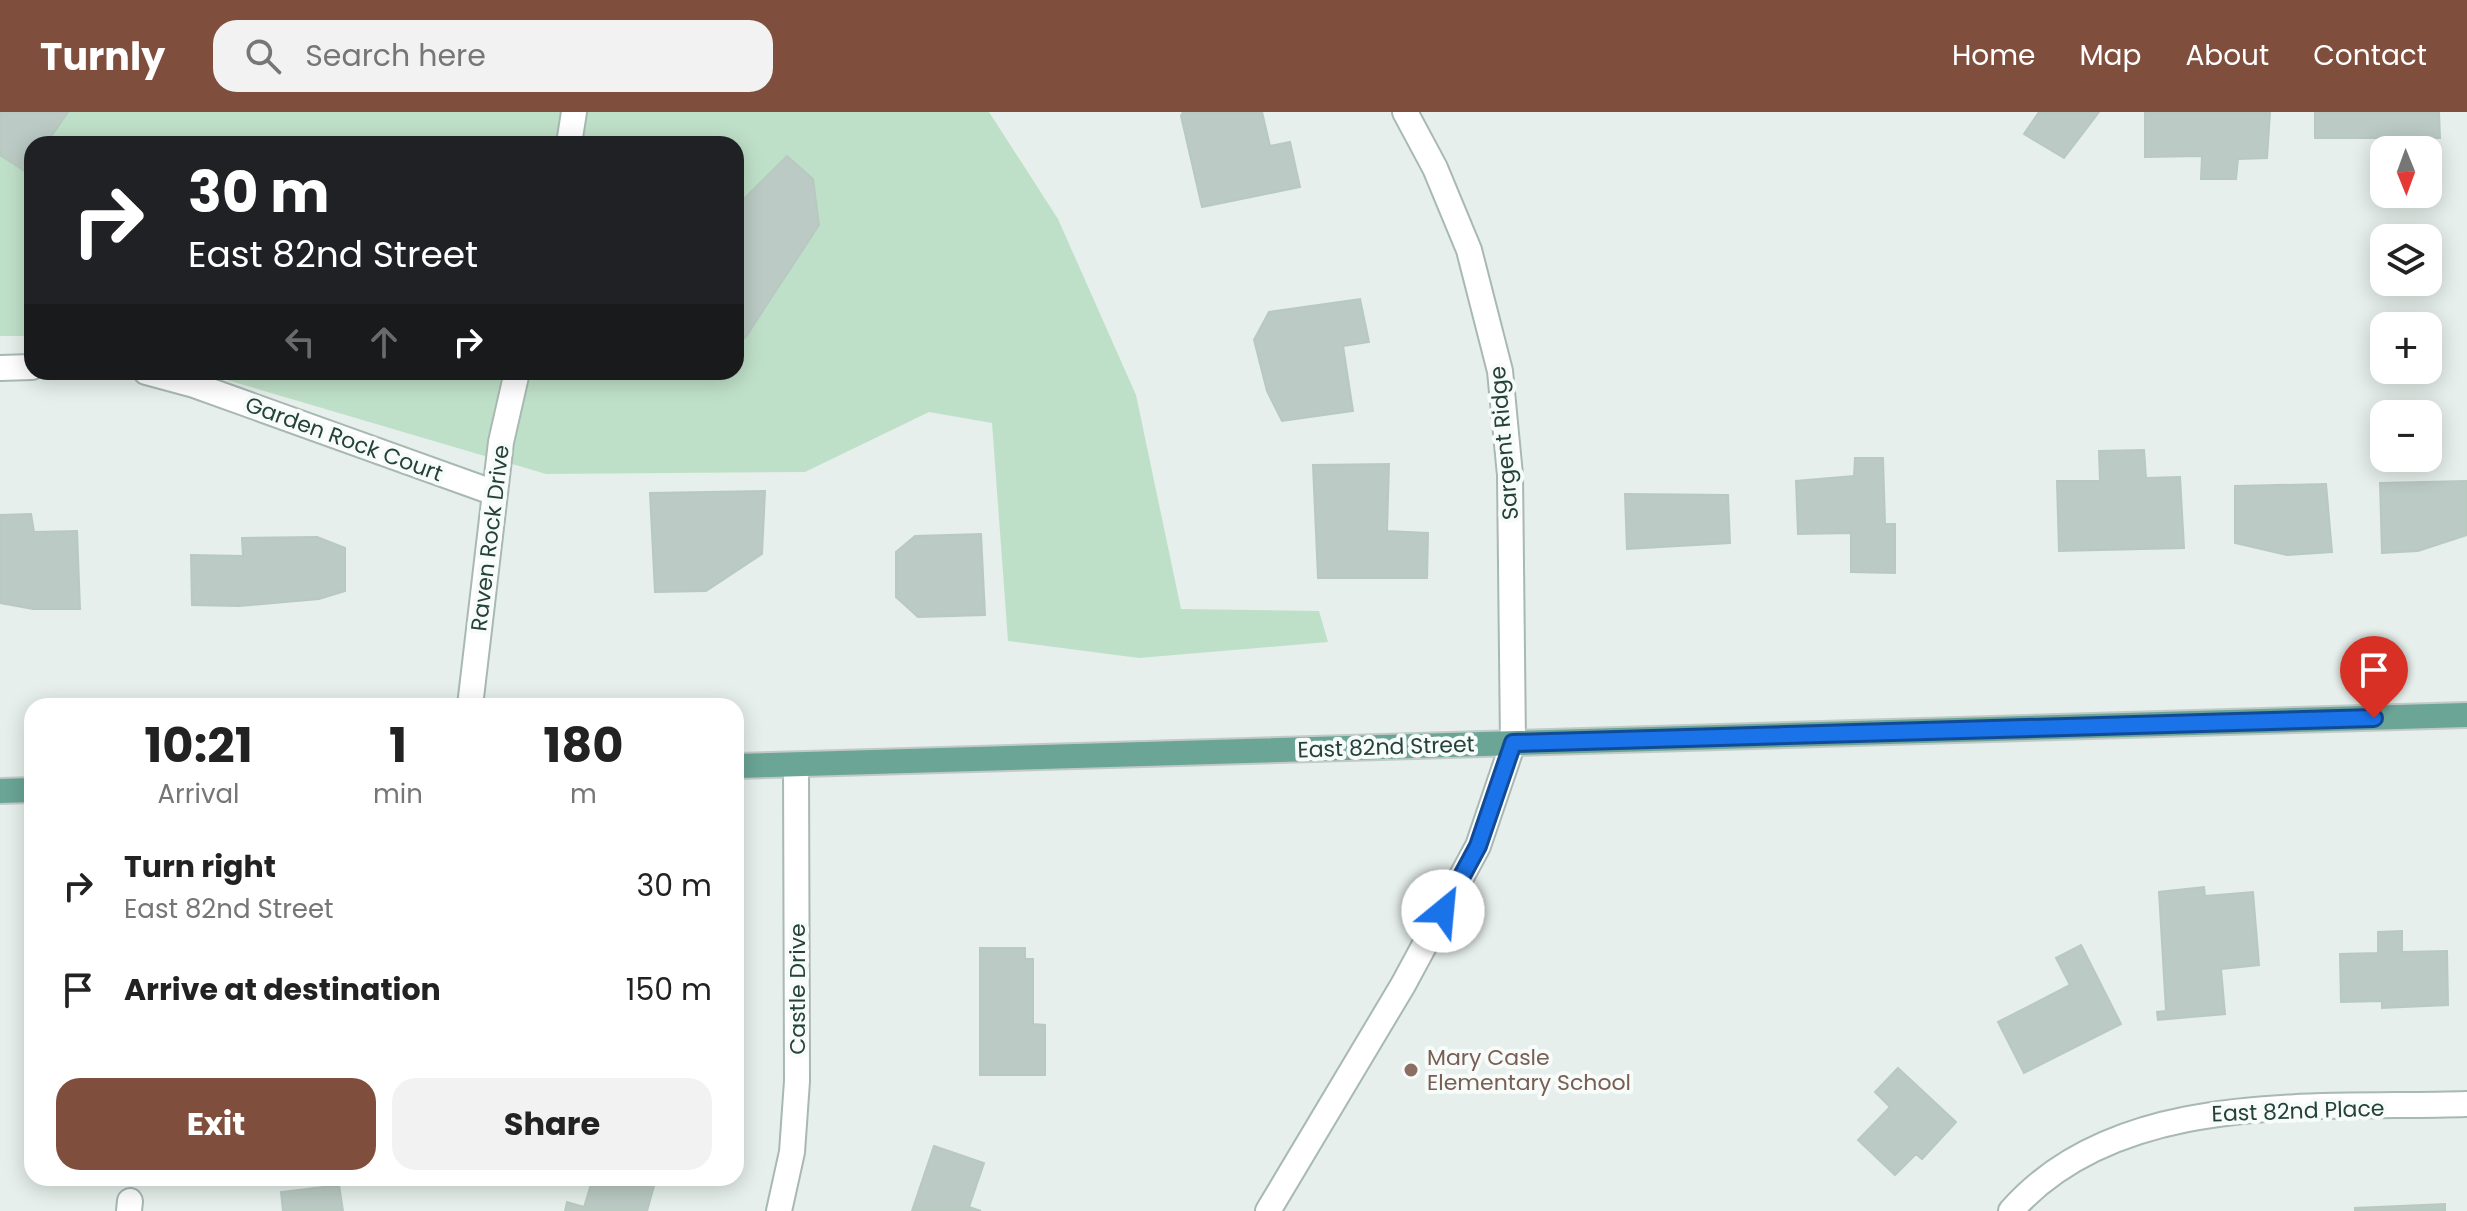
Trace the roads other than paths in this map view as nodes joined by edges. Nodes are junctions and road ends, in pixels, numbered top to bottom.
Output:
1 (574, 112) edge
2 (1405, 112) edge
3 (570, 136) edge
4 (24, 367) edge
5 (0, 368) edge
6 (176, 380) edge
7 (515, 380) edge
8 (495, 493) junction
9 (471, 698) edge
10 (2467, 715) edge
11 (1513, 743) junction
12 (796, 765) junction
13 (744, 766) edge
14 (24, 790) edge
15 (0, 791) edge
16 (2467, 1104) edge
17 (779, 1211) edge
18 (1268, 1211) edge
19 (2011, 1211) edge

1 - 3 street
2 - 11 street, Sargent Ridge
4 - 5 street
6 - 8 street, Garden Rock Court
7 - 8 street, Raven Rock Drive
8 - 9 street, Raven Rock Drive
10 - 11 main road, East 82nd Street
11 - 12 main road, East 82nd Street
11 - 18 street
12 - 13 main road, East 82nd Street
12 - 17 street, Castle Drive
14 - 15 main road
16 - 19 street, East 82nd Place

